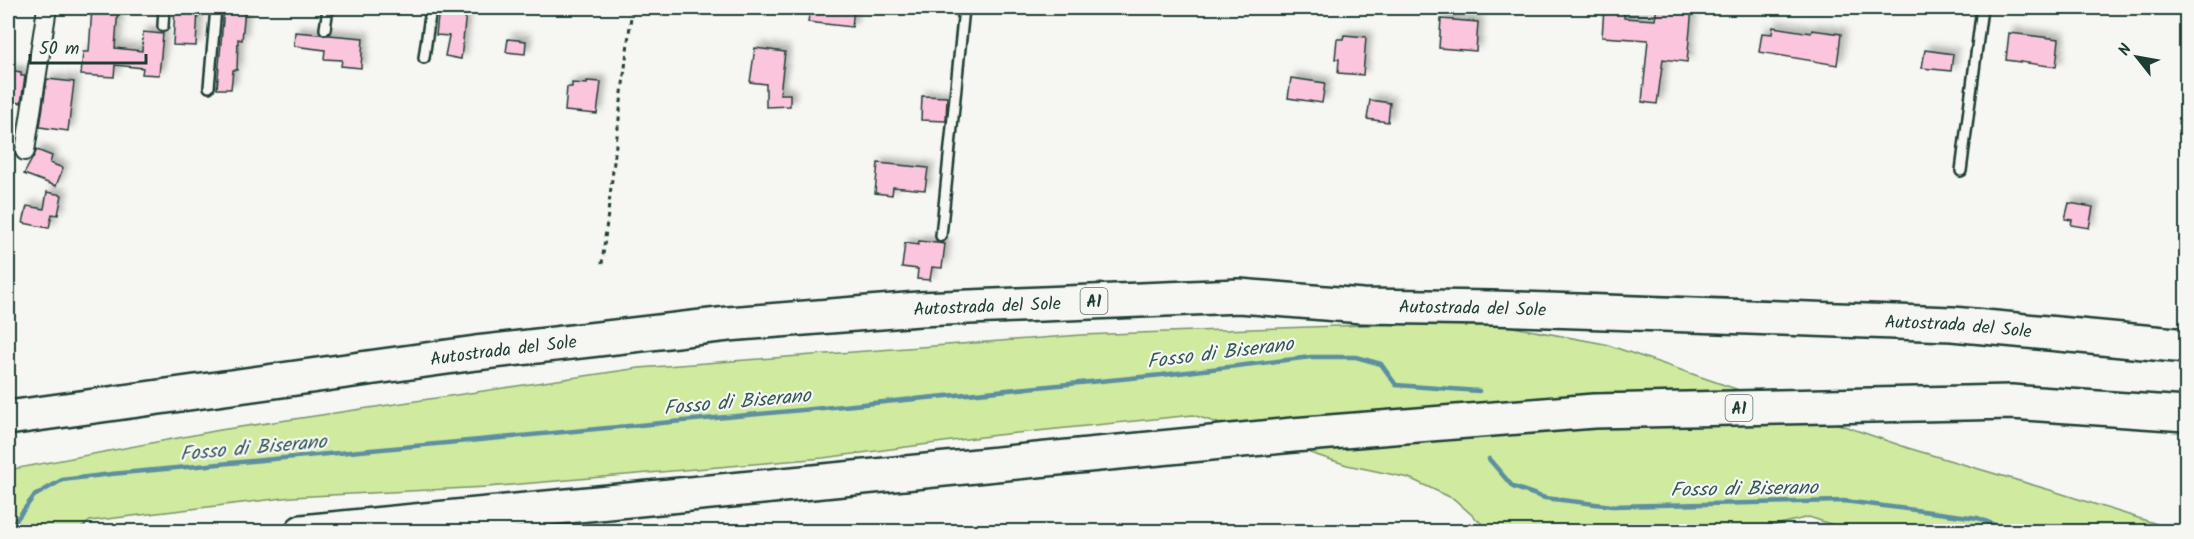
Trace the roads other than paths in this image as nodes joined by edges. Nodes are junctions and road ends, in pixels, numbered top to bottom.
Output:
1 (47, 8) edge
2 (164, 8) edge
3 (216, 8) edge
4 (328, 8) edge
5 (431, 8) edge
6 (964, 8) edge
7 (1982, 8) edge
8 (163, 26) dead end
9 (325, 29) dead end
10 (424, 58) dead end
11 (209, 87) dead end
12 (25, 151) dead end
13 (1961, 171) dead end
14 (941, 236) dead end
15 (2187, 346) edge
16 (2187, 414) edge
17 (8, 418) edge
18 (302, 531) edge

1 - 12 street
2 - 8 lane
3 - 11 lane
4 - 9 lane
5 - 10 lane
6 - 14 lane
7 - 13 lane
15 - 17 highway, Autostrada del Sole / A1
16 - 18 highway, A1

